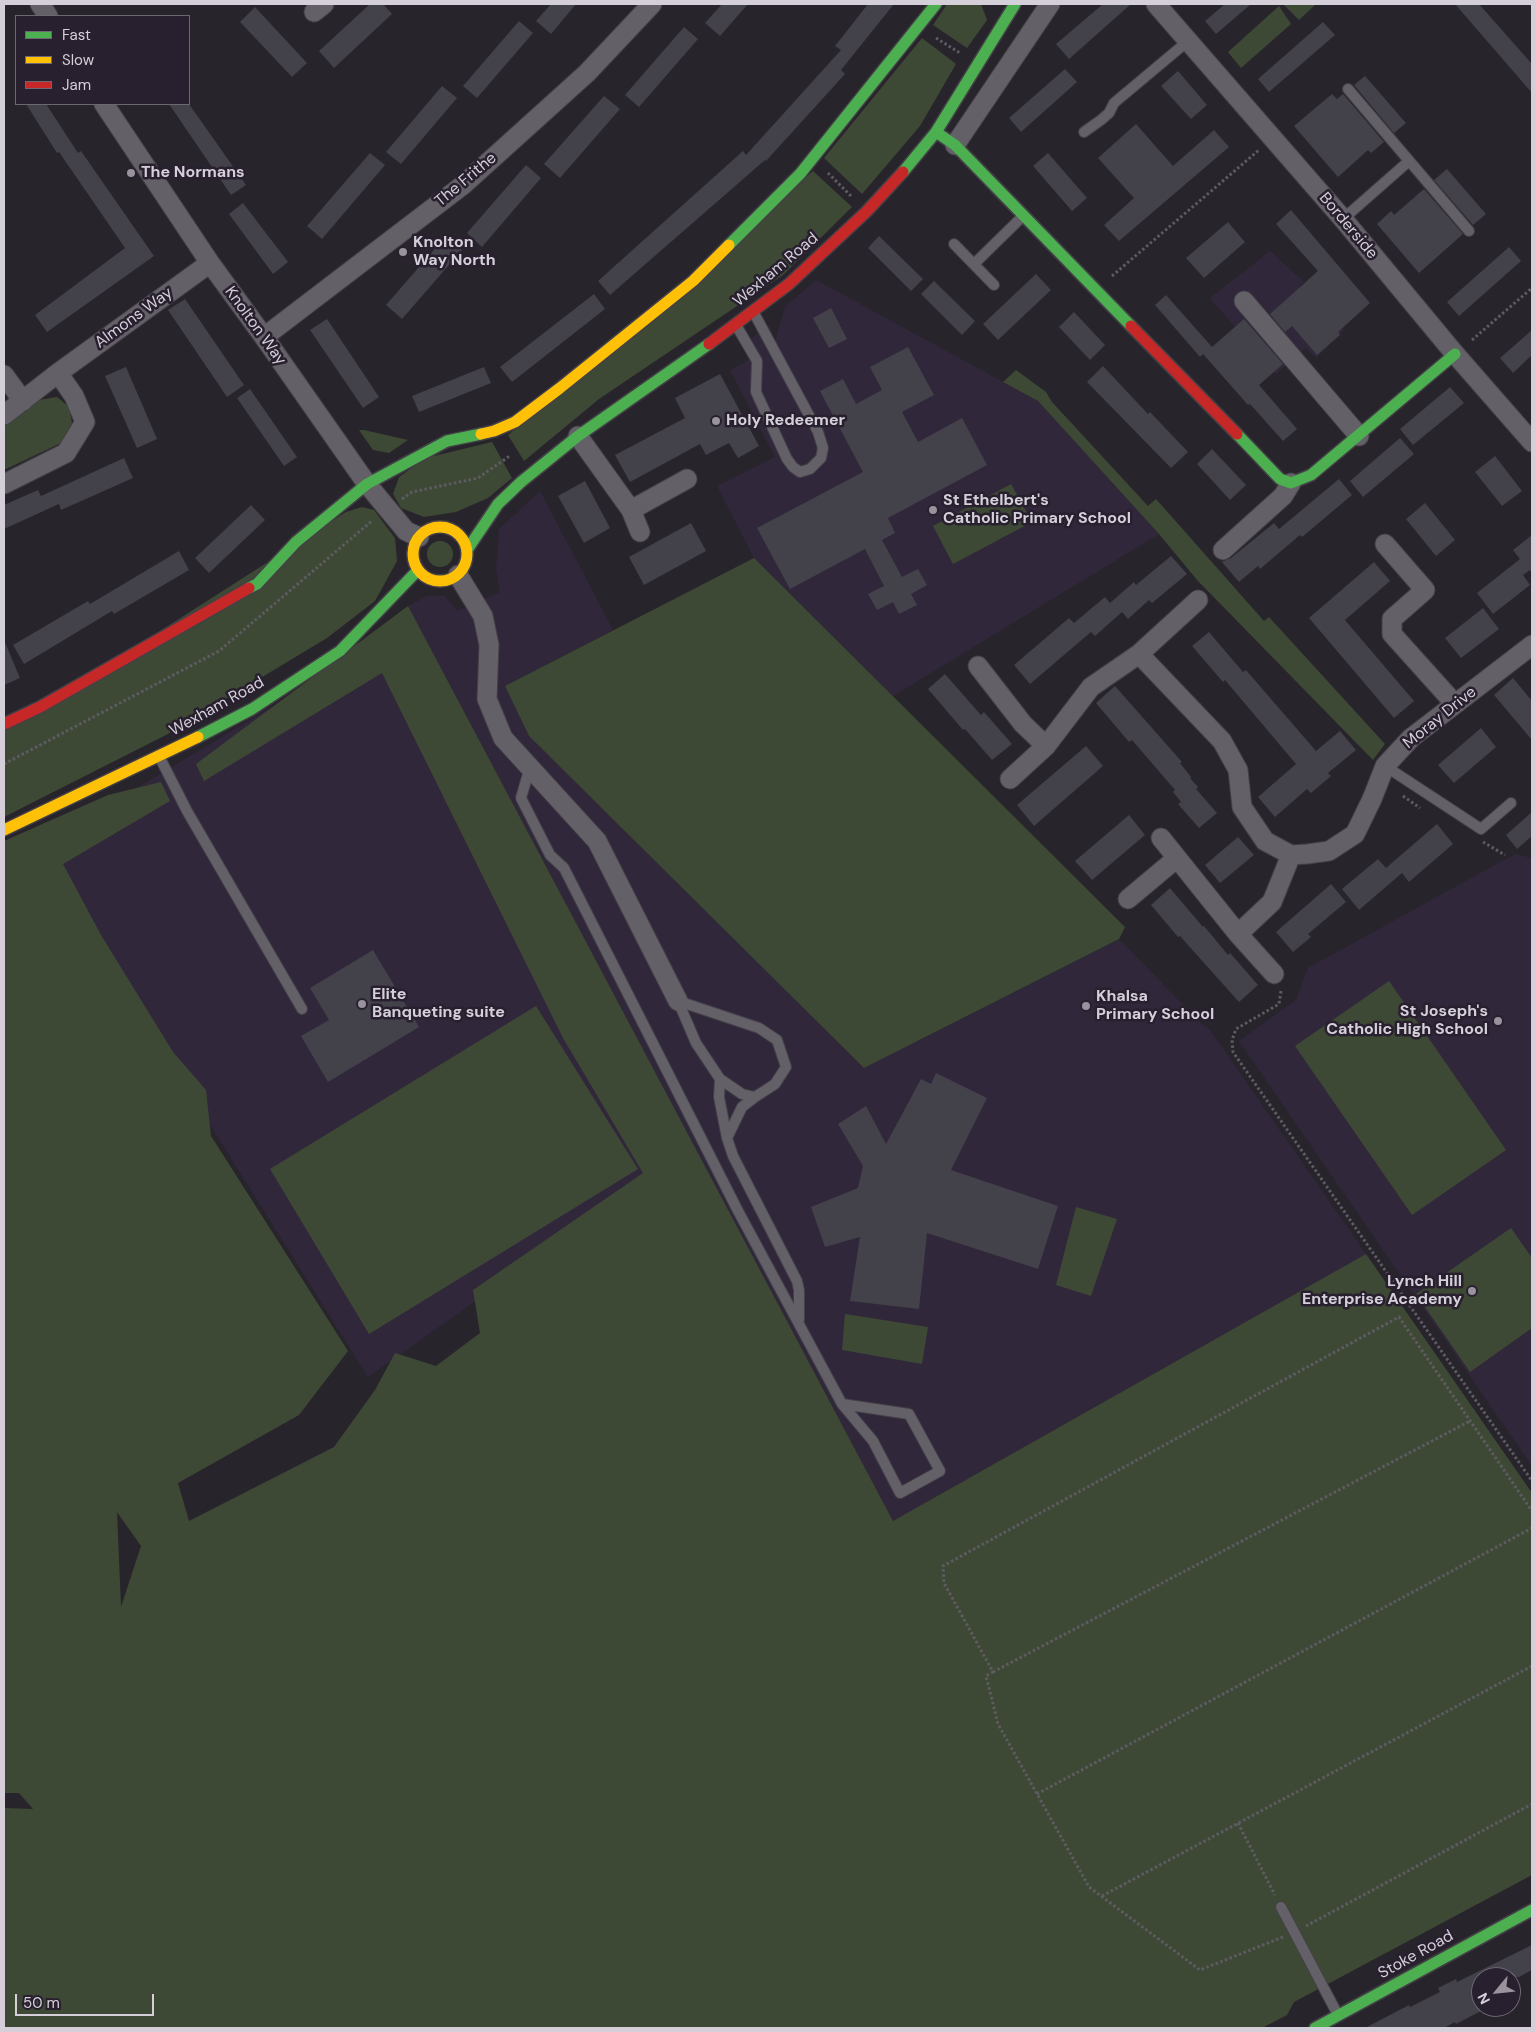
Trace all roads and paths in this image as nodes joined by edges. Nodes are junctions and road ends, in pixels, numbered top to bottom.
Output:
1 (652, 4) edge
2 (936, 4) edge
3 (1050, 4) edge
4 (1011, 5) edge
5 (1160, 5) edge
6 (919, 27) junction
7 (1188, 41) junction
8 (977, 65) junction
9 (1348, 89) dead end
10 (105, 105) edge
11 (936, 132) junction
12 (1084, 132) dead end
13 (1273, 138) junction
14 (955, 145) junction
15 (813, 158) junction
16 (1409, 161) junction
17 (867, 211) junction
18 (1024, 216) junction
19 (1343, 219) junction
20 (1469, 231) dead end
21 (954, 244) dead end
22 (210, 263) junction
23 (974, 264) junction
24 (994, 285) dead end
25 (1532, 288) edge
26 (1096, 291) junction
27 (1244, 301) dead end
28 (753, 312) junction
29 (736, 325) junction
30 (264, 337) junction
31 (1455, 354) junction
32 (58, 373) junction
33 (4, 375) edge
34 (23, 401) junction
35 (4, 415) edge
36 (578, 436) junction
37 (1359, 436) junction
38 (1532, 442) edge
39 (511, 455) dead end
40 (687, 480) dead end
41 (4, 484) edge
42 (367, 484) junction
43 (1291, 484) junction
44 (398, 501) dead end
45 (498, 504) junction
46 (482, 510) dead end
47 (631, 510) junction
48 (376, 518) dead end
49 (458, 520) dead end
50 (442, 527) junction
51 (640, 532) dead end
52 (419, 537) junction
53 (1385, 544) dead end
54 (467, 550) junction
55 (1224, 550) dead end
56 (418, 570) junction
57 (458, 575) junction
58 (1198, 600) dead end
59 (1531, 650) edge
60 (1139, 654) junction
61 (978, 666) dead end
62 (1454, 704) junction
63 (4, 724) edge
64 (1046, 746) junction
65 (159, 757) junction
66 (4, 764) edge
67 (1385, 766) junction
68 (530, 767) junction
69 (1010, 778) dead end
70 (1511, 803) dead end
71 (4, 830) edge
72 (1161, 838) dead end
73 (1291, 855) junction
74 (1177, 858) junction
75 (1128, 899) dead end
76 (1238, 934) junction
77 (1274, 974) joint
78 (678, 1001) junction
79 (302, 1009) dead end
80 (720, 1078) junction
81 (755, 1097) junction
82 (727, 1138) junction
83 (798, 1322) junction
84 (842, 1404) junction
85 (1470, 1421) junction
86 (1532, 1481) edge
87 (1532, 1511) edge
88 (1532, 1528) edge
89 (1532, 1666) edge
90 (993, 1672) junction
91 (1037, 1794) junction
92 (1532, 1804) edge
93 (1238, 1823) junction
94 (1102, 1896) junction
95 (1281, 1907) joint
96 (1532, 1910) edge
97 (1295, 1932) junction
98 (1339, 2015) junction
99 (1315, 2028) edge

1 - 30 street, The Frithe
2 - 6 street
3 - 14 street
4 - 8 street, Wexham Road
5 - 7 street, Borderside
6 - 8 path
6 - 15 street
7 - 12 lane
7 - 13 street, Borderside
8 - 11 street, Wexham Road
9 - 16 lane
10 - 22 street, Knolton Way
11 - 14 street
11 - 17 street, Wexham Road
13 - 19 street, Borderside
13 - 26 path
14 - 18 street
15 - 17 path
15 - 42 street
16 - 19 lane
16 - 20 lane
17 - 28 street, Wexham Road
18 - 23 lane
18 - 26 street
19 - 31 street, Borderside
21 - 23 lane
22 - 30 street, Knolton Way
22 - 32 street, Almons Way
23 - 24 lane
25 - 31 path
26 - 43 street
27 - 37 street
28 - 29 street, Wexham Road
28 - 29 lane
29 - 36 street, Wexham Road
30 - 42 street, Knolton Way
31 - 37 street
31 - 38 street
32 - 34 street, Almons Way
32 - 41 street
33 - 34 street
34 - 35 street, Almons Way
36 - 45 street, Wexham Road
36 - 47 street
37 - 43 street
39 - 44 path
40 - 47 street
42 - 52 street, Knolton Way
42 - 63 street
43 - 55 street
45 - 46 street, Wexham Road
45 - 54 street, Wexham Road
47 - 51 street
48 - 66 path
49 - 50 street
50 - 52 street
50 - 54 street
52 - 56 street
53 - 62 street
54 - 57 street
56 - 57 street
56 - 65 street, Wexham Road
57 - 68 street
58 - 60 street
59 - 62 street, Moray Drive
60 - 64 street
60 - 73 street
61 - 64 street
62 - 67 street, Moray Drive
64 - 69 street
65 - 71 street, Wexham Road
65 - 79 lane
67 - 70 lane
67 - 73 street, Moray Drive
68 - 78 street
68 - 83 lane
72 - 74 street
73 - 76 street
74 - 75 street
74 - 76 street
76 - 77 street
77 - 86 path
78 - 80 lane
78 - 81 lane
80 - 81 lane
80 - 82 lane
81 - 82 lane
82 - 83 lane
83 - 84 lane
84 - 84 lane
85 - 87 path
85 - 90 path
85 - 90 path
88 - 91 path
89 - 93 path
90 - 91 path
91 - 94 path
92 - 97 path
93 - 94 path
93 - 95 path
94 - 97 path
95 - 97 lane
96 - 98 street, Stoke Road
97 - 98 lane
98 - 99 street, Stoke Road

